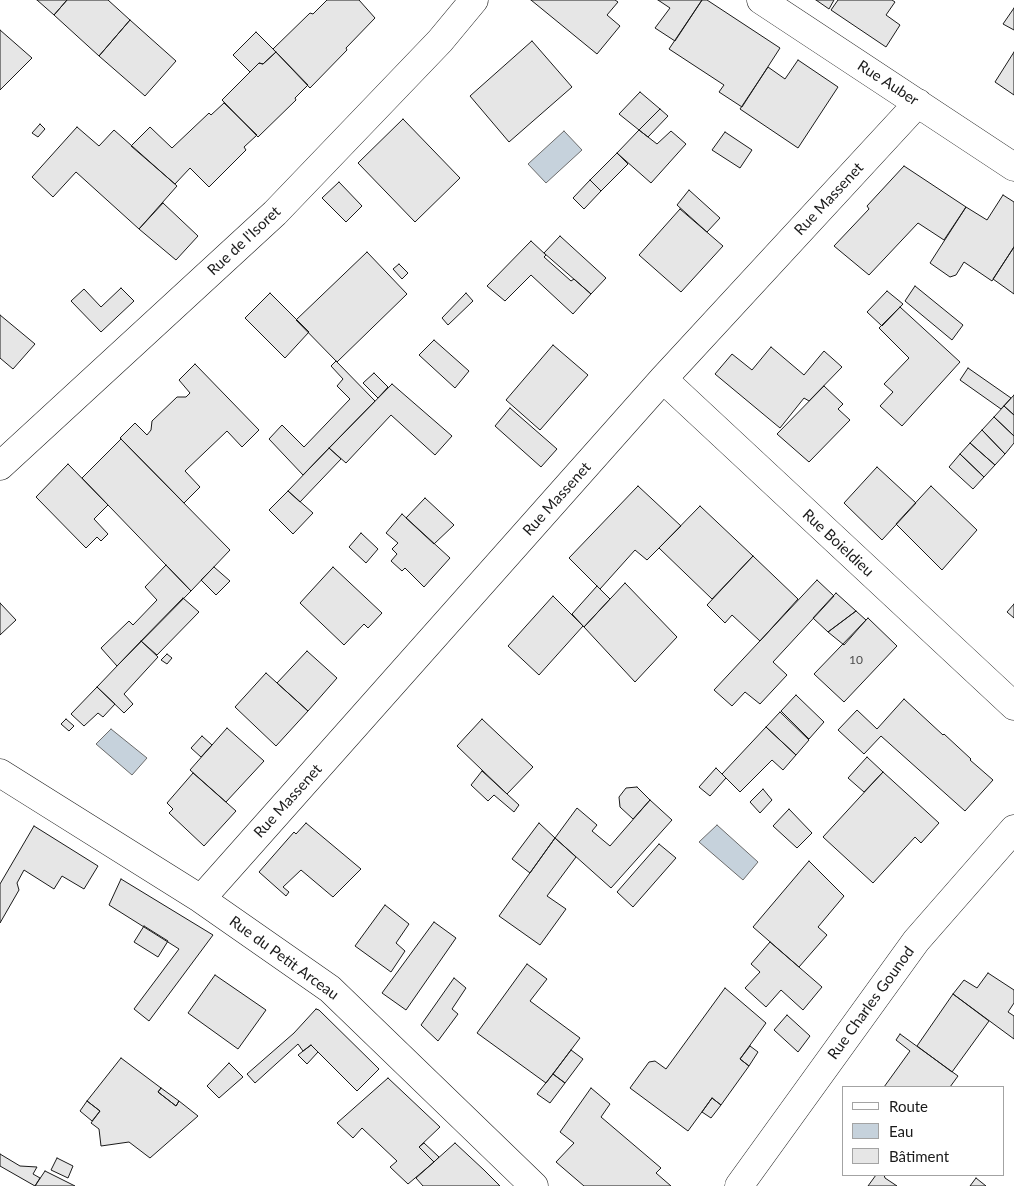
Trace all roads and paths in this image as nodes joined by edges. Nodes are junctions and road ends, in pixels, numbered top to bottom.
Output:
1 (474, 0) edge
2 (762, 0) edge
3 (918, 103) junction
4 (1014, 167) edge
5 (663, 380) junction
6 (0, 466) edge
7 (1014, 706) edge
8 (0, 773) edge
9 (1014, 829) edge
10 (201, 899) junction
11 (534, 1186) edge
12 (739, 1186) edge

1 - 6 street, Rue de l'Isoret
2 - 3 street, Rue Auber
3 - 4 street, Rue Auber
3 - 5 street, Rue Massenet
5 - 7 street, Rue Boieldieu
5 - 10 street, Rue Massenet
8 - 10 street, Rue du Petit Arceau
9 - 12 street, Rue Charles Gounod
10 - 11 street, Rue du Petit Arceau

